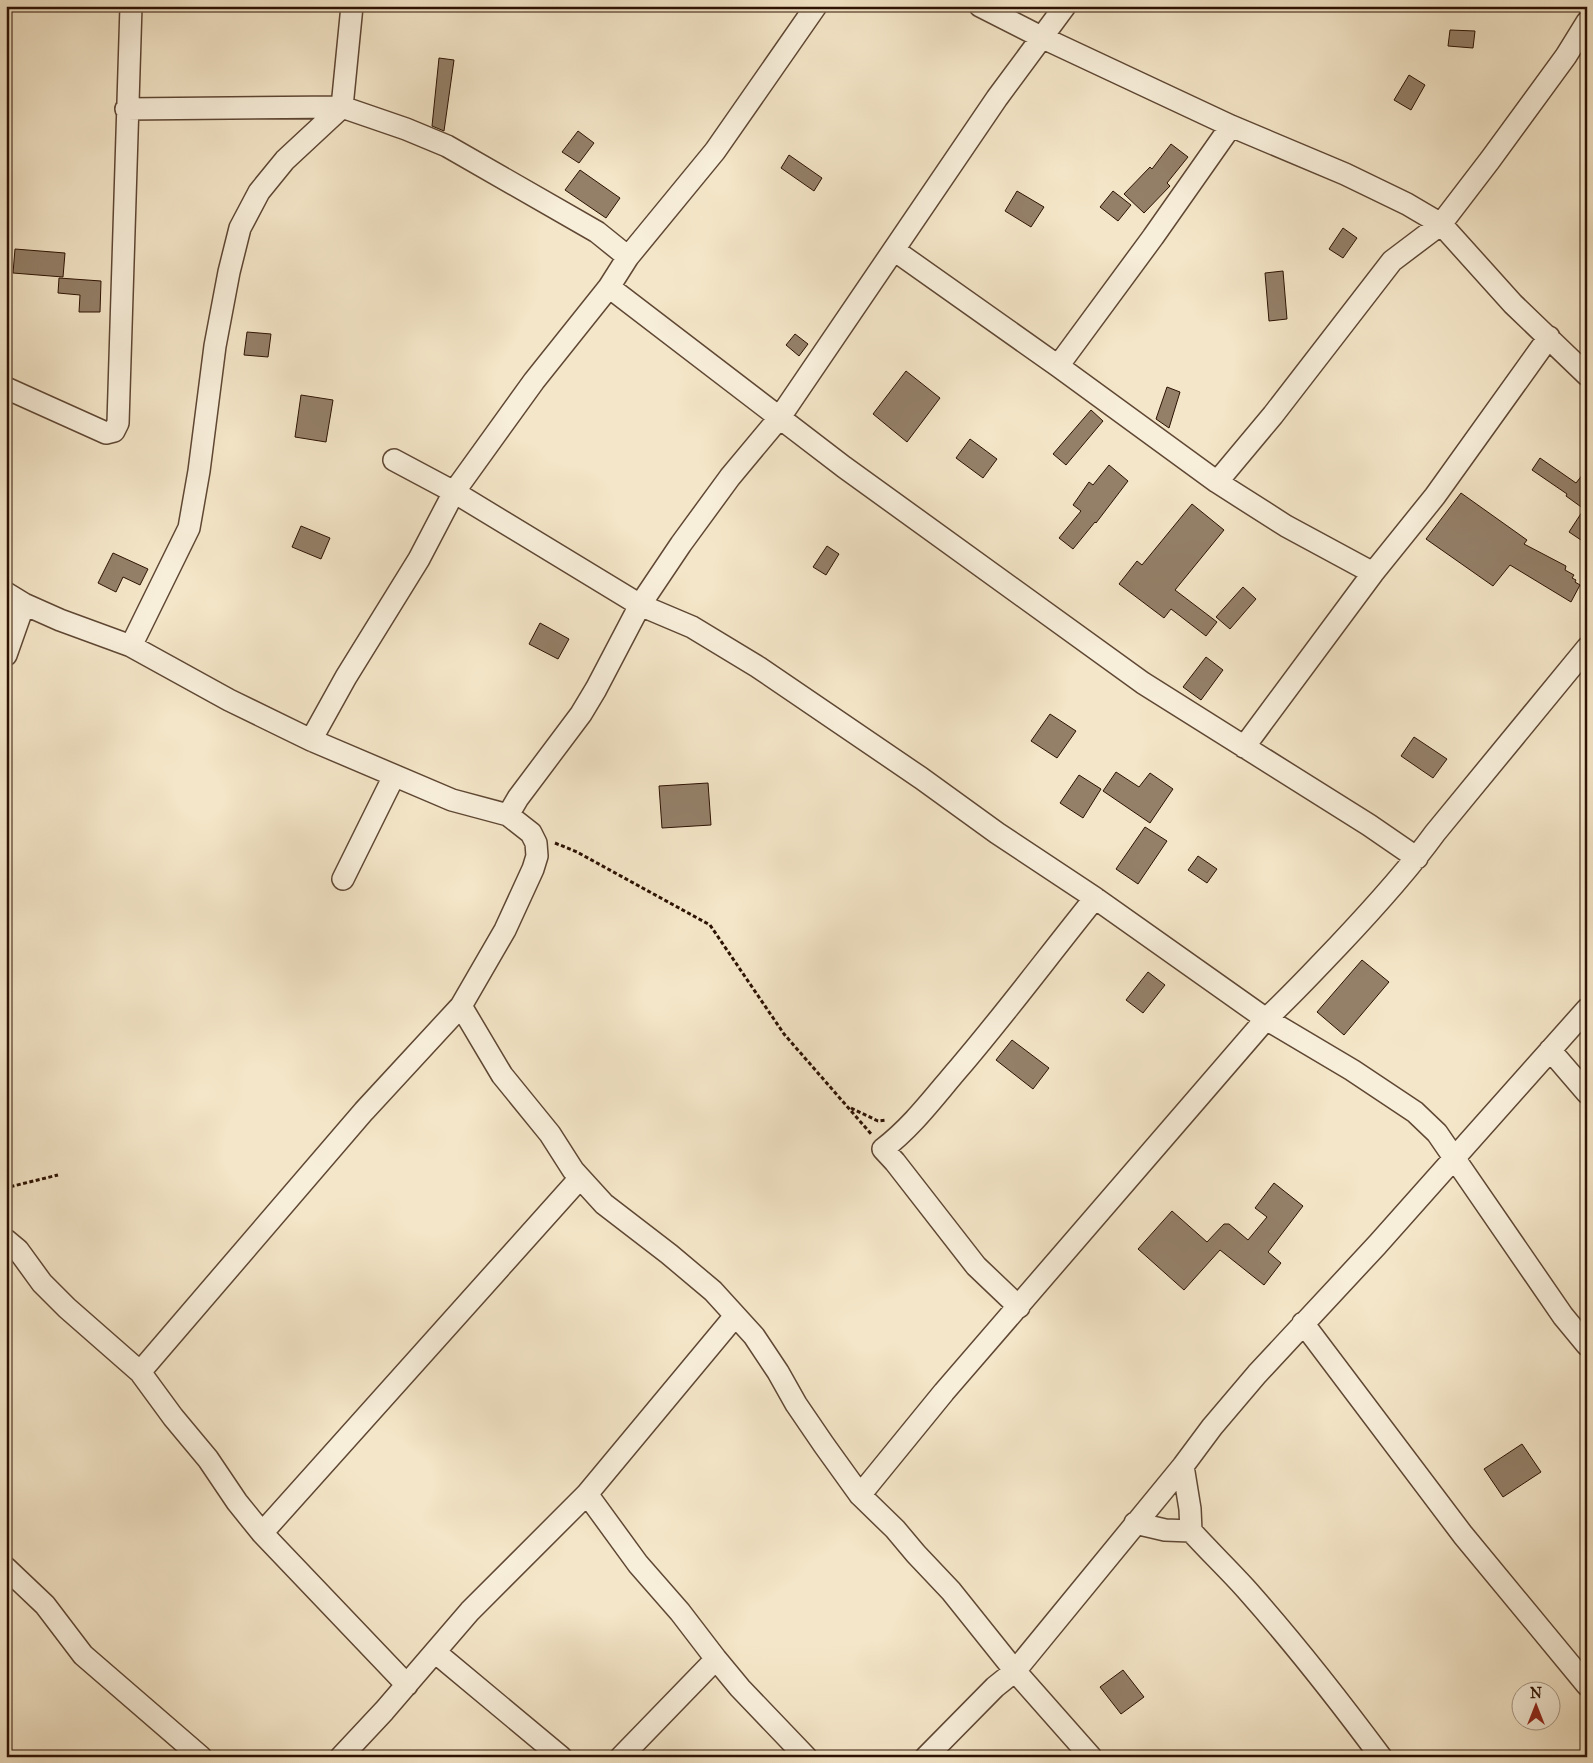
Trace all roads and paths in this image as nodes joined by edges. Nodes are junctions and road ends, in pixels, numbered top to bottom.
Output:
1 (131, 6) edge
2 (352, 6) edge
3 (816, 6) edge
4 (980, 6) edge
5 (1065, 6) edge
6 (1587, 22) edge
7 (1042, 37) junction
8 (342, 107) junction
9 (126, 109) junction
10 (1231, 126) junction
11 (1441, 224) junction
12 (894, 250) junction
13 (628, 257) junction
14 (609, 287) junction
15 (1549, 337) junction
16 (1058, 366) junction
17 (1587, 374) edge
18 (6, 388) edge
19 (780, 417) junction
20 (394, 460) dead end
21 (1217, 482) junction
22 (454, 492) junction
23 (1373, 573) junction
24 (15, 599) edge
25 (640, 604) junction
26 (131, 646) junction
27 (1587, 648) edge
28 (6, 655) edge
29 (311, 740) junction
30 (1244, 747) junction
31 (394, 776) junction
32 (508, 815) junction
33 (531, 833) junction
34 (1417, 858) junction
35 (343, 879) dead end
36 (1095, 898) junction
37 (461, 1006) junction
38 (1587, 1009) edge
39 (1266, 1019) junction
40 (1550, 1050) junction
41 (1587, 1092) edge
42 (849, 1108) junction
43 (894, 1120) dead end
44 (883, 1149) junction
45 (1453, 1159) junction
46 (58, 1175) dead end
47 (580, 1178) junction
48 (6, 1191) edge
49 (6, 1240) edge
50 (1019, 1307) junction
51 (735, 1316) junction
52 (1303, 1323) junction
53 (1587, 1345) edge
54 (140, 1372) junction
55 (1183, 1466) junction
56 (587, 1494) junction
57 (860, 1495) junction
58 (1135, 1523) junction
59 (1191, 1531) junction
60 (262, 1533) junction
61 (6, 1568) edge
62 (435, 1652) junction
63 (716, 1659) junction
64 (1015, 1671) junction
65 (407, 1685) junction
66 (1587, 1685) edge
67 (201, 1757) edge
68 (341, 1757) edge
69 (561, 1757) edge
70 (621, 1757) edge
71 (806, 1757) edge
72 (926, 1757) edge
73 (1091, 1757) edge
74 (1381, 1757) edge

1 - 9 street
2 - 8 street
3 - 13 street
4 - 7 street
5 - 7 street
6 - 11 street
7 - 10 street
7 - 12 street
8 - 9 street
8 - 13 street
8 - 26 street
9 - 18 street
10 - 11 street
10 - 16 street
11 - 15 street
11 - 21 street
12 - 16 street
12 - 19 street
13 - 14 street
14 - 19 street
14 - 22 street
15 - 17 street
15 - 23 street
16 - 21 street
19 - 25 street
19 - 30 street
20 - 22 street
21 - 23 street
22 - 25 street
22 - 29 street
23 - 30 street
24 - 26 street
24 - 28 street
25 - 32 street
25 - 36 street
26 - 29 street
27 - 34 street
29 - 31 street
30 - 34 street
31 - 32 street
31 - 35 street
32 - 33 street
33 - 37 street
33 - 42 path
34 - 39 street
36 - 39 street
36 - 44 street
37 - 47 street
37 - 54 street
38 - 40 street
39 - 45 street
39 - 50 street
40 - 41 street
40 - 45 street
42 - 43 path
42 - 44 path
44 - 50 street
45 - 52 street
45 - 53 street
46 - 48 path
47 - 51 street
47 - 60 street
49 - 54 street
50 - 57 street
51 - 56 street
51 - 57 street
52 - 55 street
52 - 66 street
54 - 60 street
55 - 58 street
55 - 59 street
56 - 62 street
56 - 63 street
57 - 64 street
58 - 59 street
58 - 64 street
59 - 74 street
60 - 65 street
61 - 67 street
62 - 65 street
62 - 69 street
63 - 70 street
63 - 71 street
64 - 72 street
64 - 73 street
65 - 68 street

